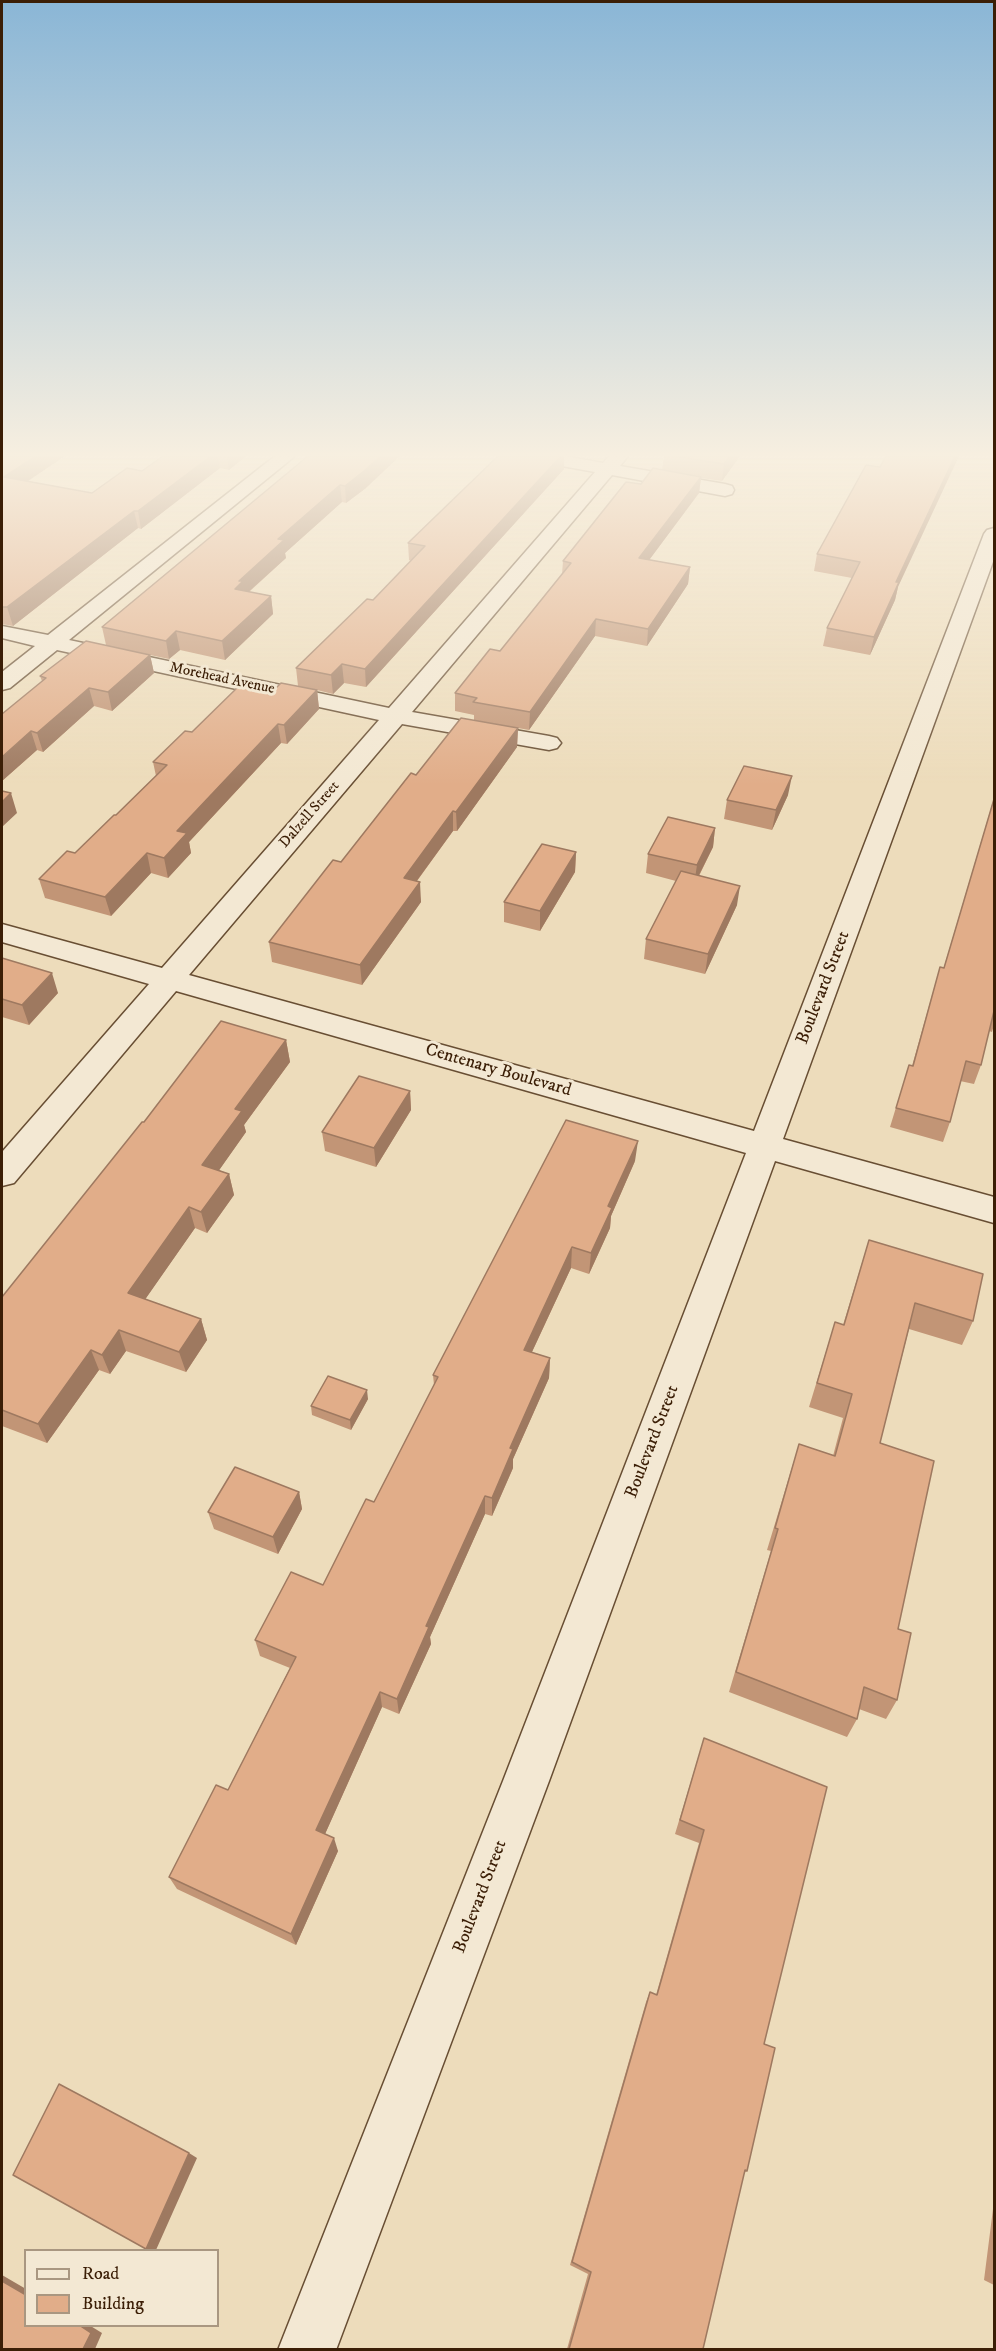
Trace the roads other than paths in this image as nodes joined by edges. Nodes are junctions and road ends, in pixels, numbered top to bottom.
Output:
1 (149, 566) edge
2 (524, 566) edge
3 (982, 566) edge
4 (2, 632) edge
5 (52, 643) junction
6 (2, 683) edge
7 (394, 716) junction
8 (549, 743) dead end
9 (2, 933) edge
10 (168, 980) junction
11 (764, 1146) junction
12 (2, 1174) edge
13 (994, 1210) edge
14 (308, 2349) edge

1 - 5 street
2 - 7 street, Dalzell Street
3 - 11 street, Boulevard Street
4 - 5 street, Morehead Avenue
5 - 6 street
5 - 7 street, Morehead Avenue
7 - 8 street, Morehead Avenue
7 - 10 street, Dalzell Street
9 - 10 street, Centenary Boulevard
10 - 11 street, Centenary Boulevard
10 - 12 street, Dalzell Street
11 - 13 street, Centenary Boulevard
11 - 14 street, Boulevard Street

